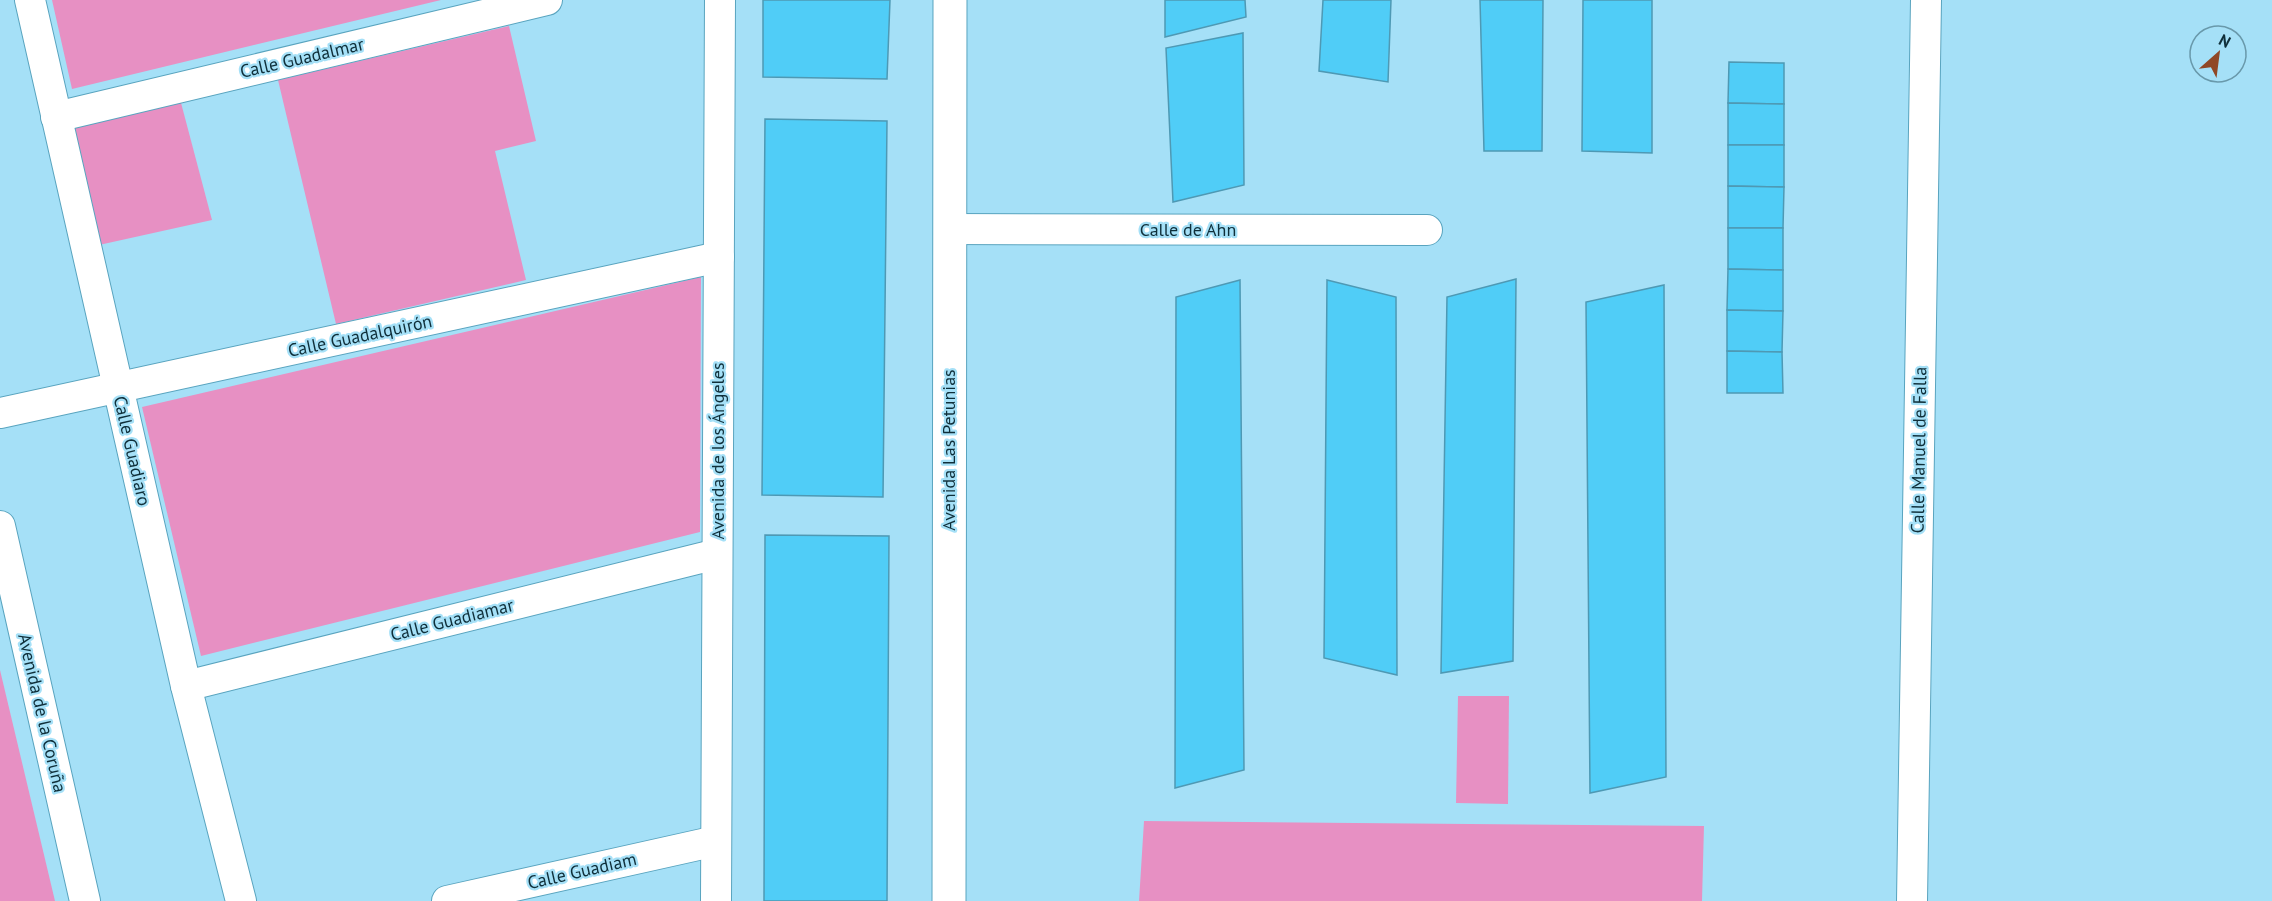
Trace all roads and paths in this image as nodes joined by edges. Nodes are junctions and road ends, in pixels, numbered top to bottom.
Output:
1 (30, 0) edge
2 (547, 0) edge
3 (720, 0) edge
4 (950, 0) edge
5 (1926, 0) edge
6 (56, 117) junction
7 (949, 229) junction
8 (1427, 230) dead end
9 (719, 257) junction
10 (118, 389) junction
11 (0, 413) edge
12 (0, 526) edge
13 (717, 554) junction
14 (186, 686) junction
15 (716, 841) junction
16 (85, 901) edge
17 (241, 901) edge
18 (447, 901) edge
19 (716, 901) edge
20 (949, 901) edge
21 (1912, 901) edge

1 - 6 street, Calle Guadiaro
2 - 6 street, Calle Guadalmar
3 - 9 street, Avenida de los Ángeles
4 - 7 street, Avenida Las Petunias
5 - 21 street, Calle Manuel de Falla
6 - 10 street, Calle Guadiaro
7 - 8 street, Calle de Ahn
7 - 20 street, Avenida Las Petunias
9 - 10 street, Calle Guadalquirón
9 - 13 street, Avenida de los Ángeles
10 - 11 street, Calle Guadalquirón
10 - 14 street, Calle Guadiaro
12 - 16 street, Avenida de la Coruña
13 - 14 street, Calle Guadiamar
13 - 15 street, Avenida de los Ángeles
14 - 17 street, Calle Guadiaro
15 - 18 street, Calle Guadiam
15 - 19 street, Avenida de los Ángeles

